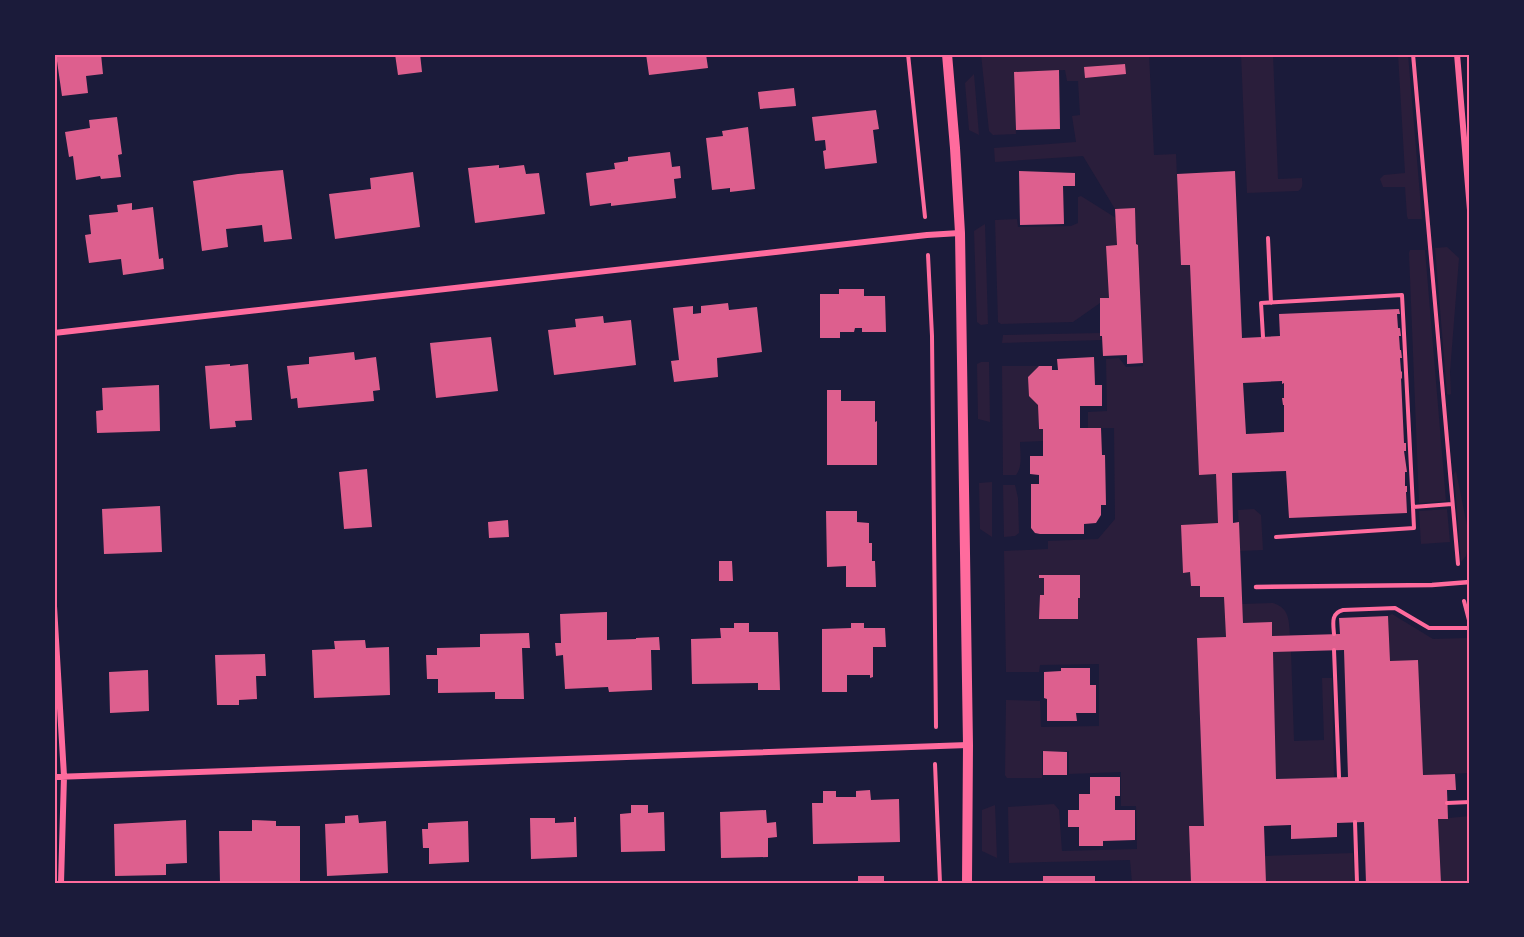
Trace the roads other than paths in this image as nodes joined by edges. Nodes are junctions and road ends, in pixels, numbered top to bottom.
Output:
1 (947, 54) edge
2 (1457, 54) edge
3 (1470, 210) edge
4 (960, 233) junction
5 (54, 333) edge
6 (1470, 582) edge
7 (1256, 587) dead end
8 (54, 606) edge
9 (968, 745) junction
10 (64, 776) junction
11 (54, 777) edge
12 (61, 883) edge
13 (967, 883) edge

1 - 4 street
2 - 3 street
4 - 5 street
4 - 9 street
6 - 7 lane
8 - 10 street
9 - 10 street
9 - 13 street
10 - 11 street
10 - 12 street

